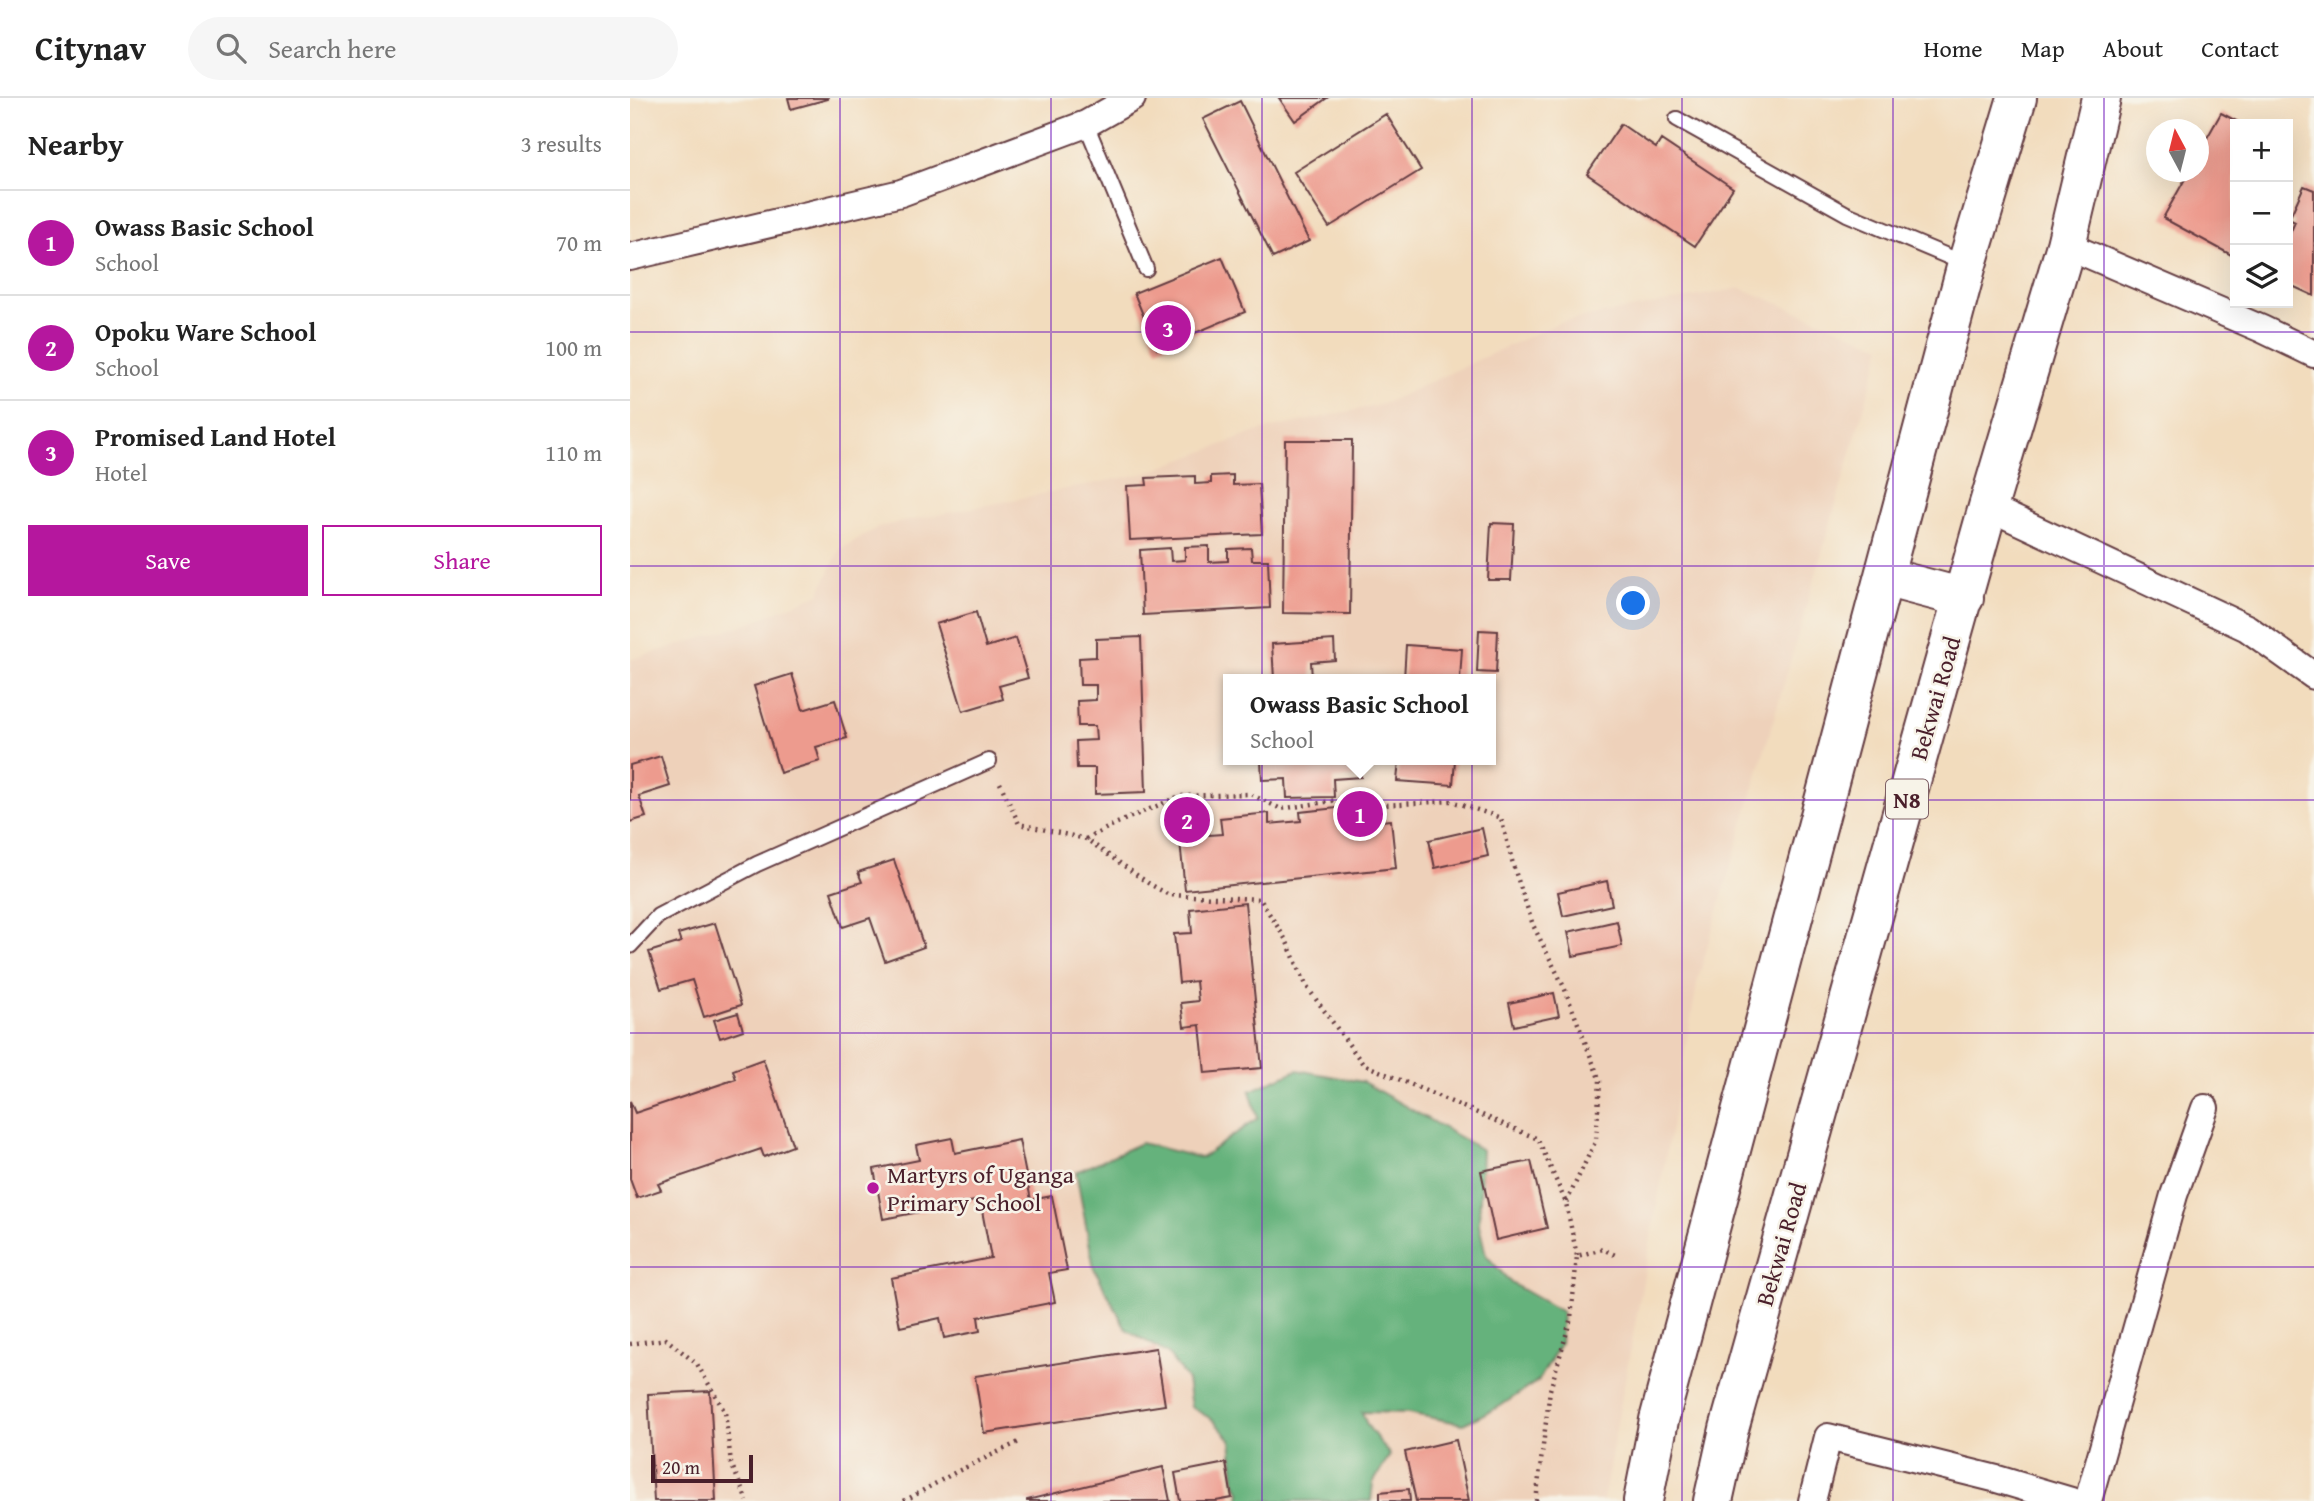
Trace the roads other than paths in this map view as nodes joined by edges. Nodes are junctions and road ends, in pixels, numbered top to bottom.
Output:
1 (1132, 98) edge
2 (2017, 98) edge
3 (2101, 98) edge
4 (1677, 119) dead end
5 (1086, 124) junction
6 (2066, 245) junction
7 (630, 257) edge
8 (1966, 264) junction
9 (1146, 269) dead end
10 (2314, 354) edge
11 (1988, 508) junction
12 (1884, 577) junction
13 (1964, 598) junction
14 (2314, 676) edge
15 (989, 761) road end
16 (630, 946) edge
17 (2205, 1108) dead end
18 (1643, 1501) edge
19 (1713, 1501) edge
20 (1812, 1501) edge
21 (2071, 1501) edge
22 (2088, 1501) edge

1 - 5 street
2 - 8 highway
3 - 6 highway, Bekwai Road / N8
4 - 8 lane
5 - 7 street
5 - 9 lane
6 - 10 street
6 - 11 highway, Bekwai Road / N8
8 - 12 highway
11 - 13 highway, Bekwai Road / N8
11 - 14 street
12 - 13 highway
12 - 18 highway
13 - 19 highway, Bekwai Road / N8
15 - 16 lane
17 - 22 street
20 - 21 street

